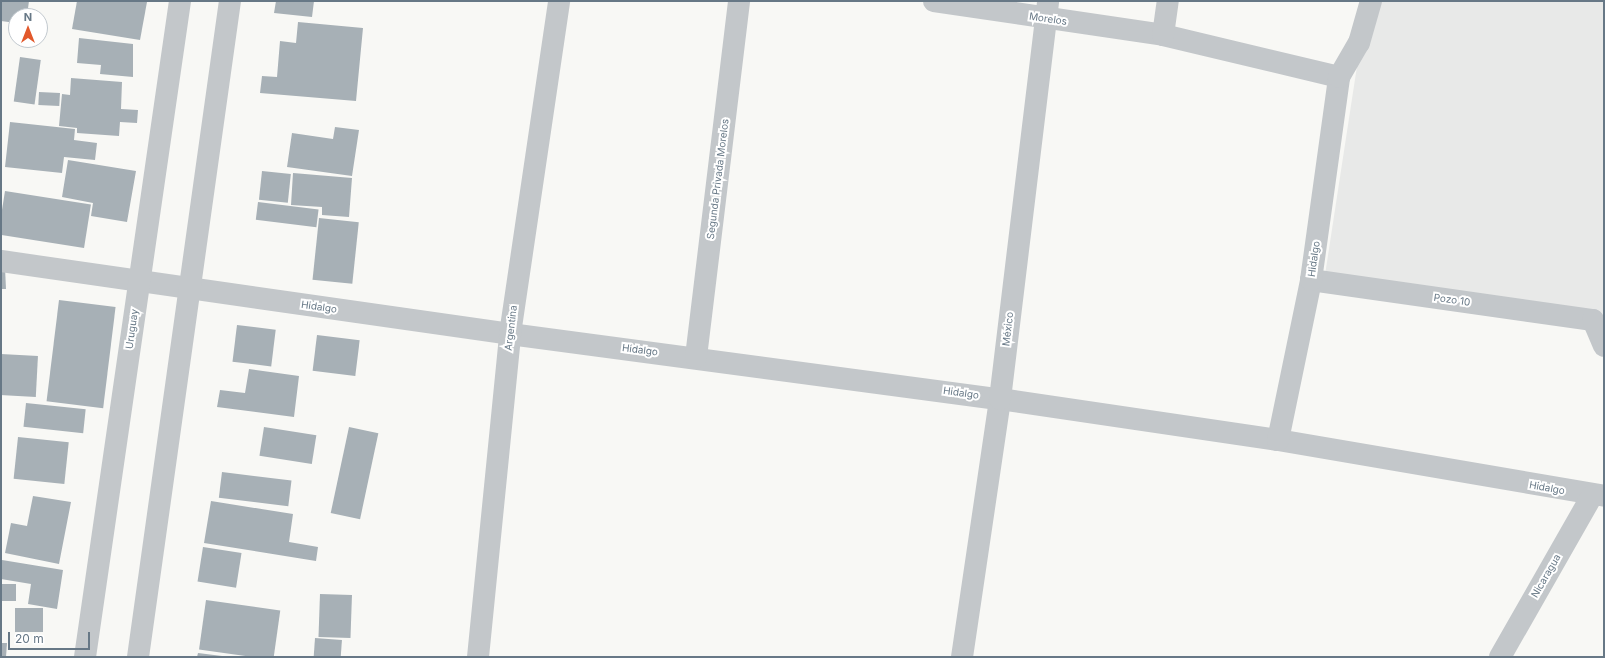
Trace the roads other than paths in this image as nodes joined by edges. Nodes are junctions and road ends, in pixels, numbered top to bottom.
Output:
1 (180, 1) edge
2 (230, 1) edge
3 (559, 1) edge
4 (739, 1) edge
5 (934, 1) edge
6 (1168, 1) edge
7 (1371, 1) edge
8 (1047, 10) edge
9 (1163, 35) junction
10 (1339, 77) junction
11 (1, 261) edge
12 (1311, 280) junction
13 (139, 282) junction
14 (189, 289) junction
15 (510, 334) junction
16 (1604, 346) edge
17 (696, 357) junction
18 (1000, 399) junction
19 (1278, 440) junction
20 (1598, 496) edge
21 (85, 657) edge
22 (138, 657) edge
23 (478, 657) edge
24 (962, 657) edge
25 (1500, 657) edge

1 - 13 street, Uruguay
2 - 14 street
3 - 15 street, Argentina
4 - 17 street, Segunda Privada Morelos
5 - 8 street, Morelos
6 - 9 street
7 - 10 street
8 - 9 street, Morelos
8 - 18 street, México
9 - 10 street, Morelos
10 - 12 street, Hidalgo
11 - 13 street, Hidalgo
12 - 16 street, Pozo 10
12 - 19 street, Hidalgo
13 - 14 street, Hidalgo
13 - 21 street, Uruguay
14 - 15 street, Hidalgo
14 - 22 street
15 - 17 street, Hidalgo
15 - 23 street, Argentina
17 - 18 street, Hidalgo
18 - 19 street, Hidalgo
18 - 24 street, México
19 - 20 street, Hidalgo
20 - 25 street, Nicaragua

